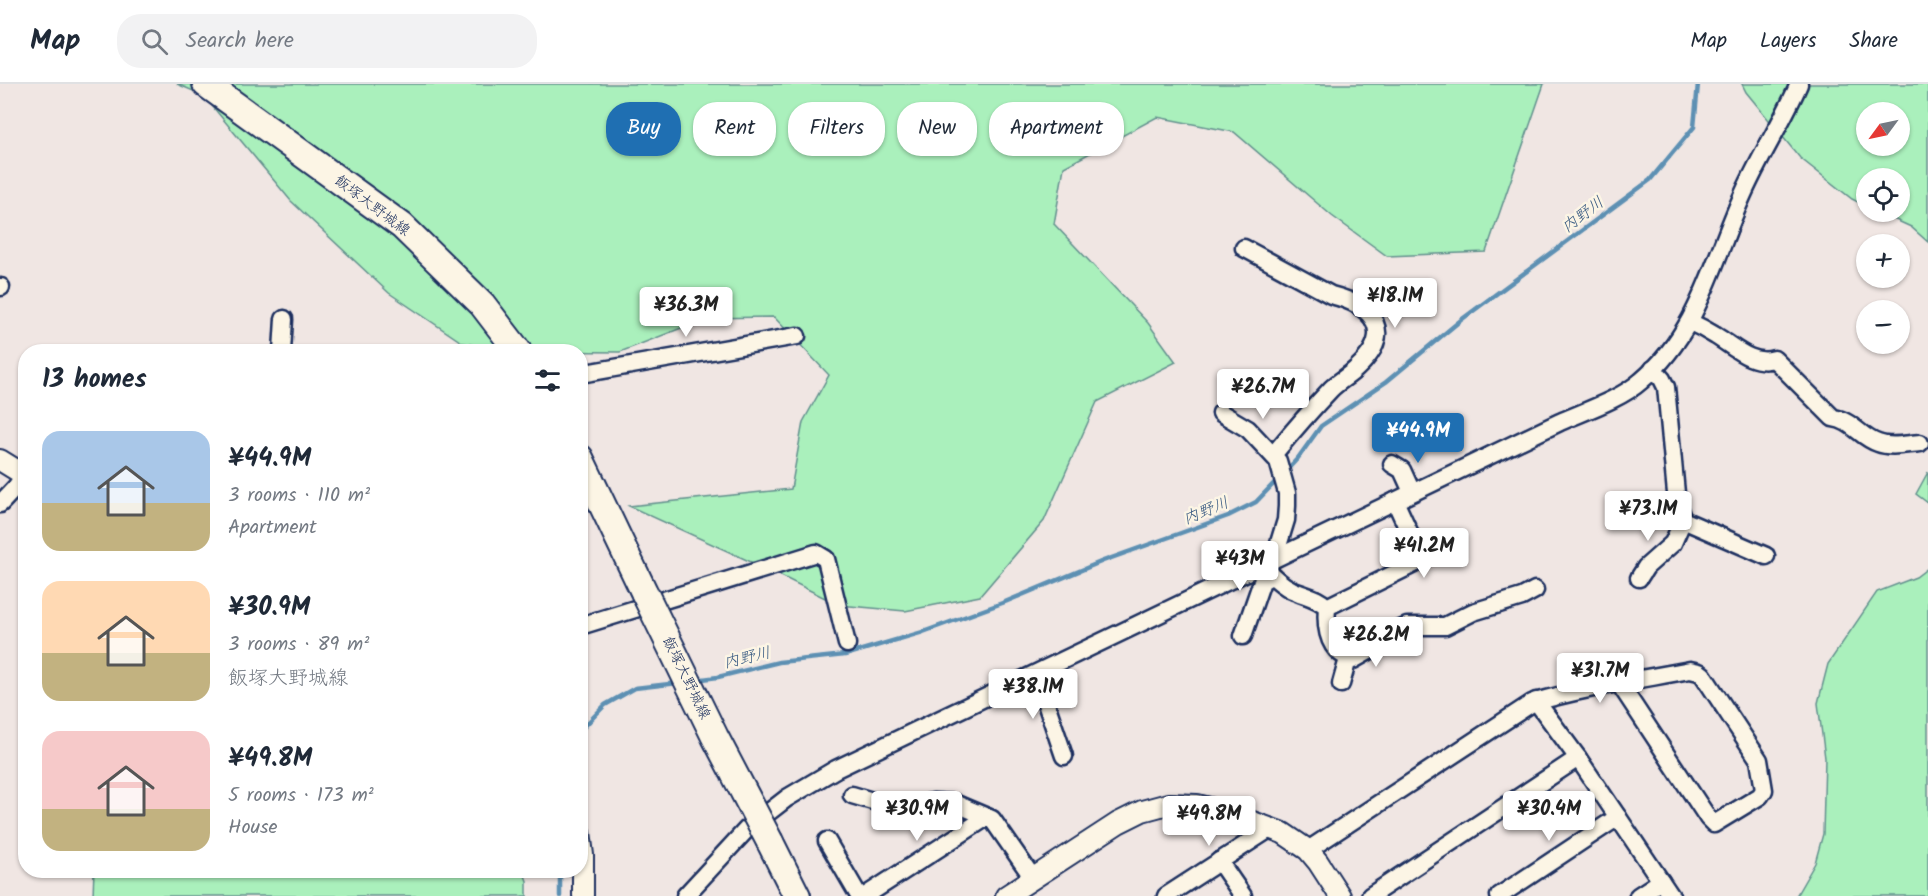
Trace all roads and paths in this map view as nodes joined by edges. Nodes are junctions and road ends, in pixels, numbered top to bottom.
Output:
1 (206, 84) edge
2 (1798, 84) edge
3 (1244, 248) dead end
4 (284, 319) dead end
5 (1690, 322) junction
6 (797, 336) dead end
7 (282, 344) edge
8 (513, 344) edge
9 (1653, 369) junction
10 (588, 374) edge
11 (1221, 413) dead end
12 (1920, 443) dead end
13 (1276, 458) junction
14 (0, 460) edge
15 (1392, 464) dead end
16 (18, 471) edge
17 (588, 475) edge
18 (18, 484) edge
19 (1412, 492) junction
20 (1395, 501) junction
21 (0, 504) edge
22 (1683, 520) junction
23 (1766, 556) dead end
24 (1269, 566) junction
25 (1639, 578) dead end
26 (1535, 590) dead end
27 (1327, 607) junction
28 (588, 624) edge
29 (1243, 636) dead end
30 (847, 644) dead end
31 (1348, 658) junction
32 (1036, 674) junction
33 (1619, 683) junction
34 (1341, 684) dead end
35 (1536, 701) junction
36 (1064, 756) dead end
37 (1578, 758) junction
38 (852, 795) dead end
39 (987, 817) junction
40 (1618, 817) junction
41 (1271, 828) junction
42 (827, 841) dead end
43 (1308, 850) junction
44 (1219, 861) junction
45 (583, 878) edge
46 (1033, 878) junction
47 (1661, 881) junction
48 (583, 896) edge
49 (685, 896) edge
50 (797, 896) edge
51 (859, 896) edge
52 (865, 896) edge
53 (1006, 896) edge
54 (1166, 896) edge
55 (1243, 896) edge
56 (1340, 896) edge
57 (1370, 896) edge
58 (1499, 896) edge
59 (1638, 896) edge
60 (1671, 896) edge

1 - 8 main road, 飯塚大野城線
2 - 5 street
3 - 13 street
4 - 7 street
5 - 9 street
5 - 12 street
6 - 10 street
9 - 19 street
9 - 22 street
11 - 13 street
13 - 24 street
14 - 16 street
15 - 19 street
17 - 50 main road, 飯塚大野城線, bridge
18 - 21 street
19 - 20 street
20 - 24 street
20 - 27 street
22 - 23 street
22 - 25 street
24 - 27 street
24 - 29 street
24 - 32 street
26 - 31 street
27 - 31 street
28 - 30 street
31 - 34 street
32 - 36 street
32 - 49 street
33 - 33 street
33 - 35 street
35 - 37 street
35 - 43 street
37 - 40 street
37 - 57 street
38 - 39 street
39 - 46 street
39 - 52 street
40 - 47 street
40 - 58 street
41 - 43 street
41 - 44 street
41 - 46 street
42 - 51 street
43 - 56 street
44 - 54 street
44 - 55 street
45 - 48 street
46 - 53 street
47 - 59 street
47 - 60 street

